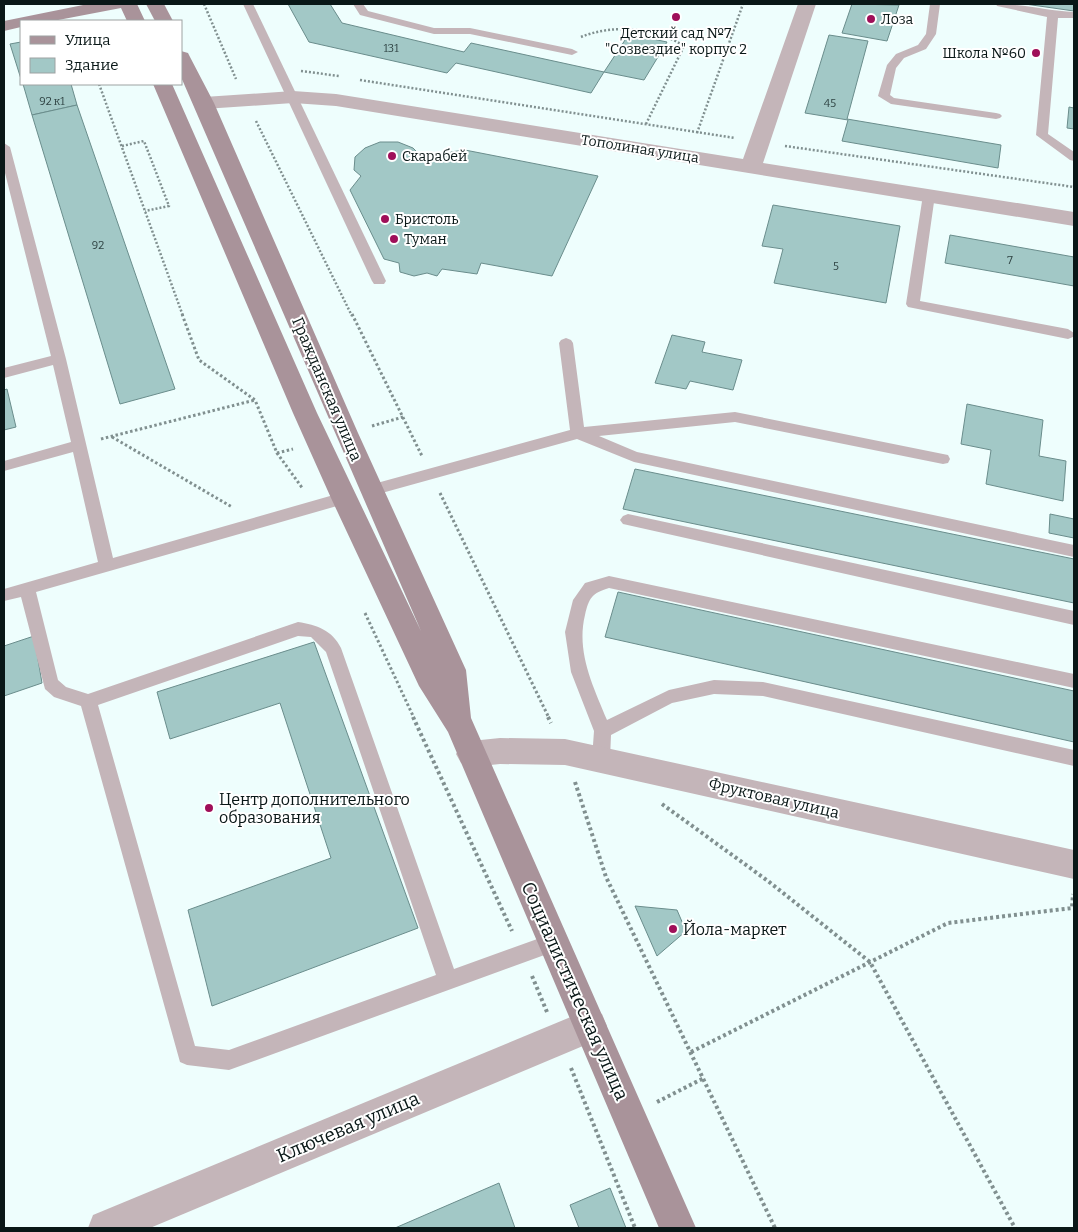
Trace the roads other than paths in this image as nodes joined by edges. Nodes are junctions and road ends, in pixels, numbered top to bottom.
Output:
1 (115, 4) edge
2 (128, 4) edge
3 (155, 4) edge
4 (248, 4) edge
5 (358, 4) edge
6 (808, 4) edge
7 (935, 4) edge
8 (1001, 4) edge
9 (1074, 14) edge
10 (1053, 15) junction
11 (31, 20) edge
12 (136, 20) edge
13 (163, 20) edge
14 (20, 22) edge
15 (4, 26) edge
16 (572, 52) road end
17 (182, 59) edge
18 (162, 85) edge
19 (293, 97) junction
20 (204, 104) junction
21 (172, 106) junction
22 (996, 116) dead end
23 (4, 147) edge
24 (1074, 157) edge
25 (752, 167) junction
26 (929, 195) junction
27 (1074, 219) edge
28 (379, 281) dead end
29 (1068, 334) dead end
30 (566, 343) dead end
31 (59, 359) junction
32 (4, 373) edge
33 (578, 433) junction
34 (79, 445) junction
35 (943, 458) dead end
36 (4, 466) edge
37 (371, 490) junction
38 (344, 498) junction
39 (628, 520) dead end
40 (1074, 552) edge
41 (107, 566) junction
42 (27, 589) junction
43 (4, 595) edge
44 (1074, 618) edge
45 (1074, 681) edge
46 (88, 701) junction
47 (465, 740) junction
48 (602, 745) junction
49 (1074, 758) edge
50 (1074, 865) edge
51 (554, 942) junction
52 (448, 981) junction
53 (574, 1032) junction
54 (106, 1228) edge
55 (678, 1228) edge

1 - 11 street
2 - 12 street
3 - 13 street
4 - 19 lane
5 - 16 lane
6 - 25 street
7 - 22 lane
8 - 10 lane
9 - 10 lane
10 - 24 lane
14 - 15 street
17 - 20 street, Гражданская улица
18 - 21 street, Гражданская улица
19 - 20 street, Тополиная улица
19 - 25 street, Тополиная улица
19 - 28 lane
20 - 21 street
20 - 37 street, Гражданская улица
21 - 38 street, Гражданская улица
23 - 31 lane
25 - 26 street, Тополиная улица
26 - 27 street, Тополиная улица
26 - 29 lane
30 - 33 lane
31 - 32 lane
31 - 34 lane
33 - 35 lane
33 - 37 lane
33 - 40 lane
34 - 36 lane
34 - 41 lane
37 - 47 street, Гражданская улица
38 - 41 lane
38 - 47 street, Гражданская улица
39 - 44 lane
41 - 42 lane
42 - 43 lane
42 - 46 lane
45 - 48 lane
46 - 52 lane
46 - 52 lane
47 - 48 street, Фруктовая улица
47 - 51 street, Социалистическая улица
48 - 49 lane
48 - 50 street, Фруктовая улица
51 - 52 lane
51 - 53 street, Социалистическая улица
53 - 54 street, Ключевая улица
53 - 55 street, Социалистическая улица

